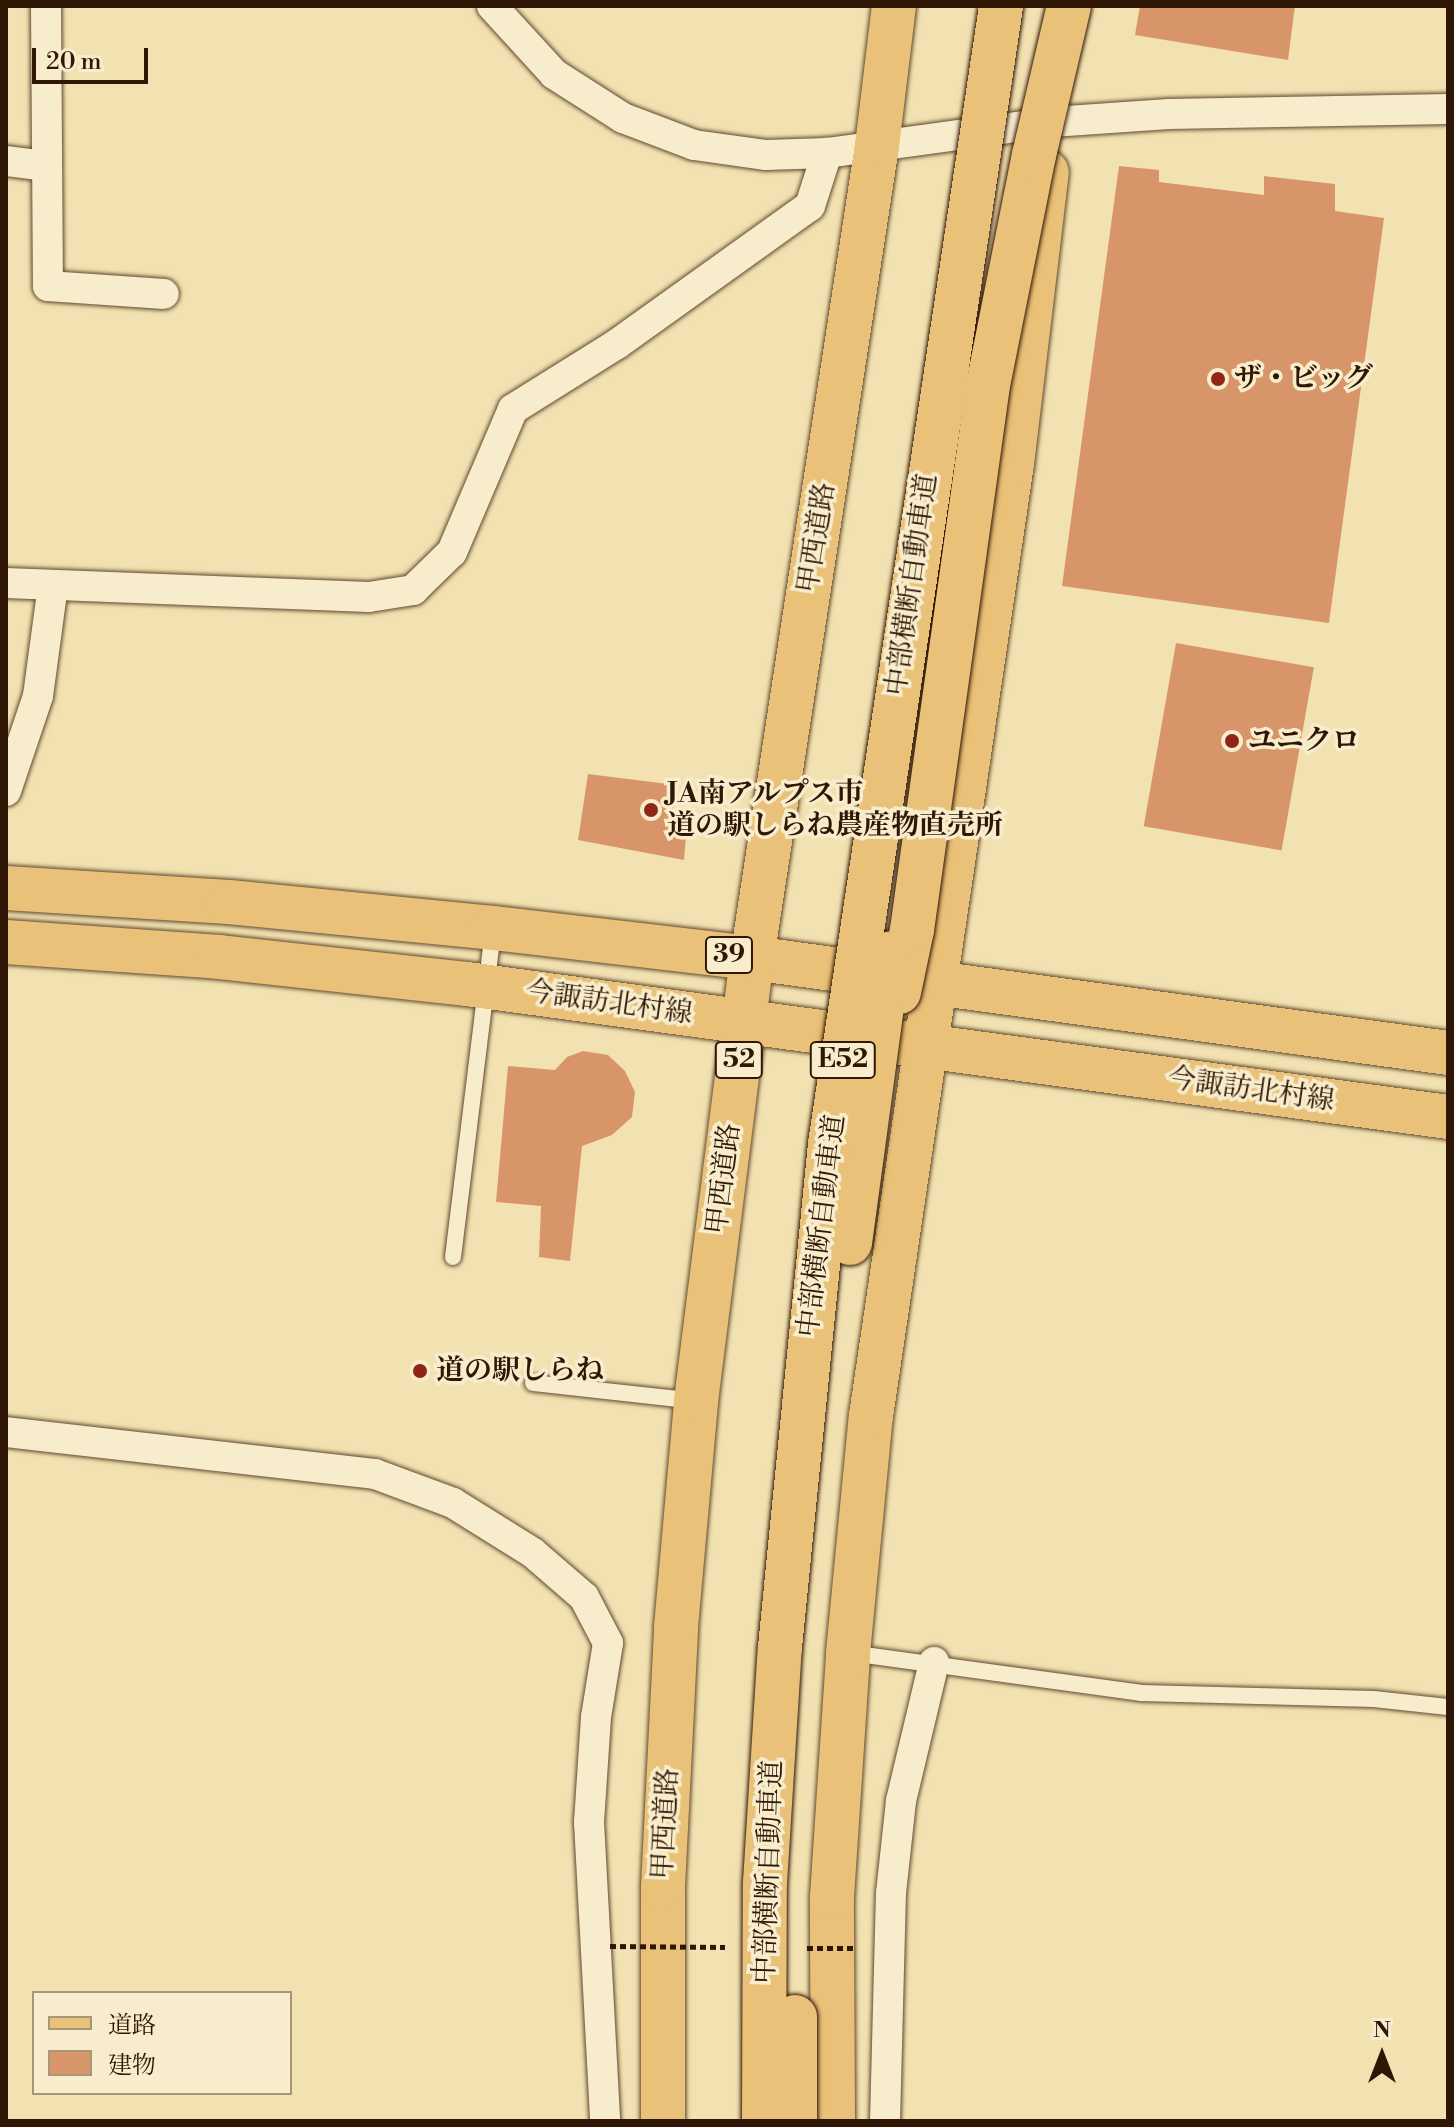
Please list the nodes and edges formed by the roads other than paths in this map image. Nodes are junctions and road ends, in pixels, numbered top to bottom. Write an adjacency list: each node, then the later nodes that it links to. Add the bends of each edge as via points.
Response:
1 (46, 6): 14 (street)
2 (492, 6): 12 (street, via 554,74 623,118 694,145 766,155)
3 (894, 6): 11 (main road, 甲西道路 / 52)
4 (982, 6): 16 (main road, bridge)
5 (1001, 6): 16 (main road, 中部横断自動車道 / E52, bridge)
6 (1027, 6): 30 (main road, 中部横断自動車道 / E52, bridge, via 957,461)
7 (1047, 6): 10 (main road)
8 (1069, 6): 30 (main road, bridge, via 988,385 912,930)
9 (1448, 109): 10 (street, via 1169,114)
10 (1052, 122): 11 (street); 24 (main road, via 1012,464)
11 (877, 146): 12 (street); 23 (main road, 甲西道路 / 52)
12 (827, 153): 18 (street, via 810,206 617,344 513,409 452,552 413,590 369,597)
13 (6, 161): 14 (street)
14 (45, 166): 15 (street, via 48,286)
15 (164, 294)
16 (938, 412): 40 (main road, 中部横断自動車道 / E52, bridge, via 830,1144 801,1418 765,1883)
17 (6, 583): 18 (street)
18 (53, 585): 19 (street, via 38,696)
19 (6, 791)
20 (6, 888): 21 (main road, 39, via 229,902)
21 (493, 928): 23 (main road, 39); 25 (lane)
22 (6, 942): 25 (main road, 今諏訪北村線 / 39, via 219,957)
23 (752, 958): 24 (main road, 39); 26 (main road, 甲西道路 / 52)
24 (934, 984): 27 (main road); 28 (main road, 39)
25 (486, 986): 26 (main road, 今諏訪北村線 / 39); 31 (lane)
26 (744, 1020): 27 (main road, 今諏訪北村線 / 39); 33 (main road, 甲西道路 / 52)
27 (924, 1045): 29 (main road, 今諏訪北村線 / 39); 35 (main road, via 871,1416)
28 (1448, 1053)
29 (1448, 1117)
30 (857, 1182): 41 (main road, 中部横断自動車道 / E52, bridge, via 806,1642 795,1883)
31 (453, 1257)
32 (533, 1383): 33 (lane)
33 (696, 1401): 39 (main road, 甲西道路 / 52, via 676,1627 663,1887)
34 (6, 1432): 38 (street, via 375,1474 453,1503 533,1553 584,1597 608,1643 596,1717 589,1822)
35 (848, 1653): 36 (lane); 42 (main road, via 832,1897)
36 (934, 1662): 37 (lane, via 1141,1693 1374,1699); 43 (street, via 901,1801 891,1893)
37 (1448, 1707)
38 (605, 2121)
39 (663, 2121)
40 (764, 2121)
41 (795, 2121)
42 (833, 2121)
43 (885, 2121)

